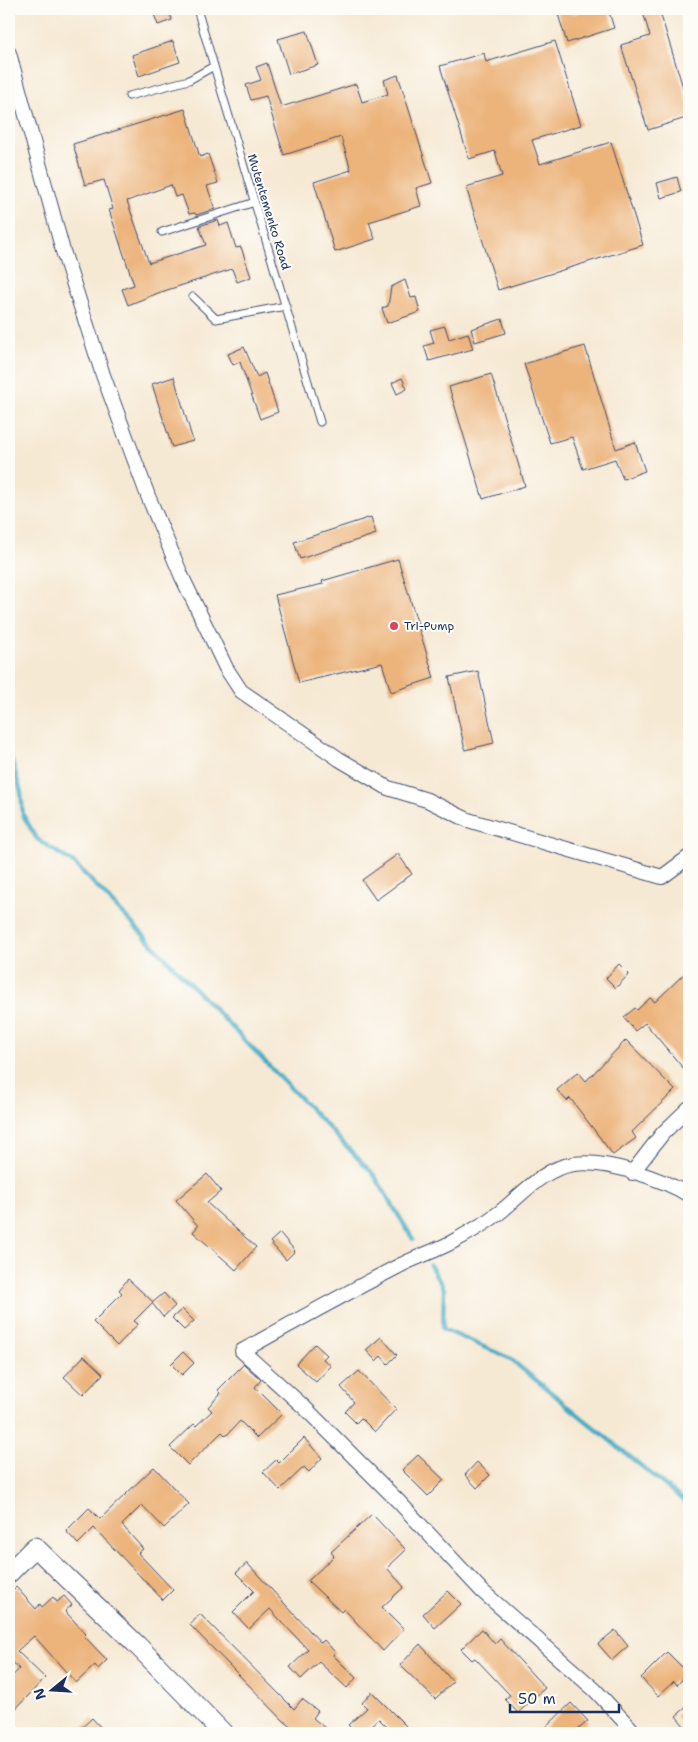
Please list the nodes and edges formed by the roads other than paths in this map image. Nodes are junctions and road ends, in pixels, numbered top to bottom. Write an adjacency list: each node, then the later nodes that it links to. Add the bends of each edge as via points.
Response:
1 (197, 9): 3 (lane, Mutentemenko Road)
2 (9, 53): 10 (street, via 63,251 103,375 182,577 222,661 241,691 339,759 388,788 427,800 468,820 662,877)
3 (214, 66): 4 (lane, via 189,80); 5 (lane, Mutentemenko Road)
4 (129, 96)
5 (255, 202): 6 (lane); 8 (lane, Mutentemenko Road)
6 (162, 232)
7 (193, 297): 8 (lane, via 216,319)
8 (286, 306): 9 (lane, Mutentemenko Road)
9 (320, 422)
10 (689, 857)
11 (689, 1108): 12 (street, via 663,1133)
12 (632, 1173): 13 (street, via 671,1184); 16 (street, via 600,1164 573,1164 547,1174 499,1212 453,1242 406,1262 242,1351 304,1407 482,1591 595,1690)
13 (689, 1195)
14 (9, 1573): 15 (street, via 35,1547)
15 (223, 1733)
16 (635, 1733)

